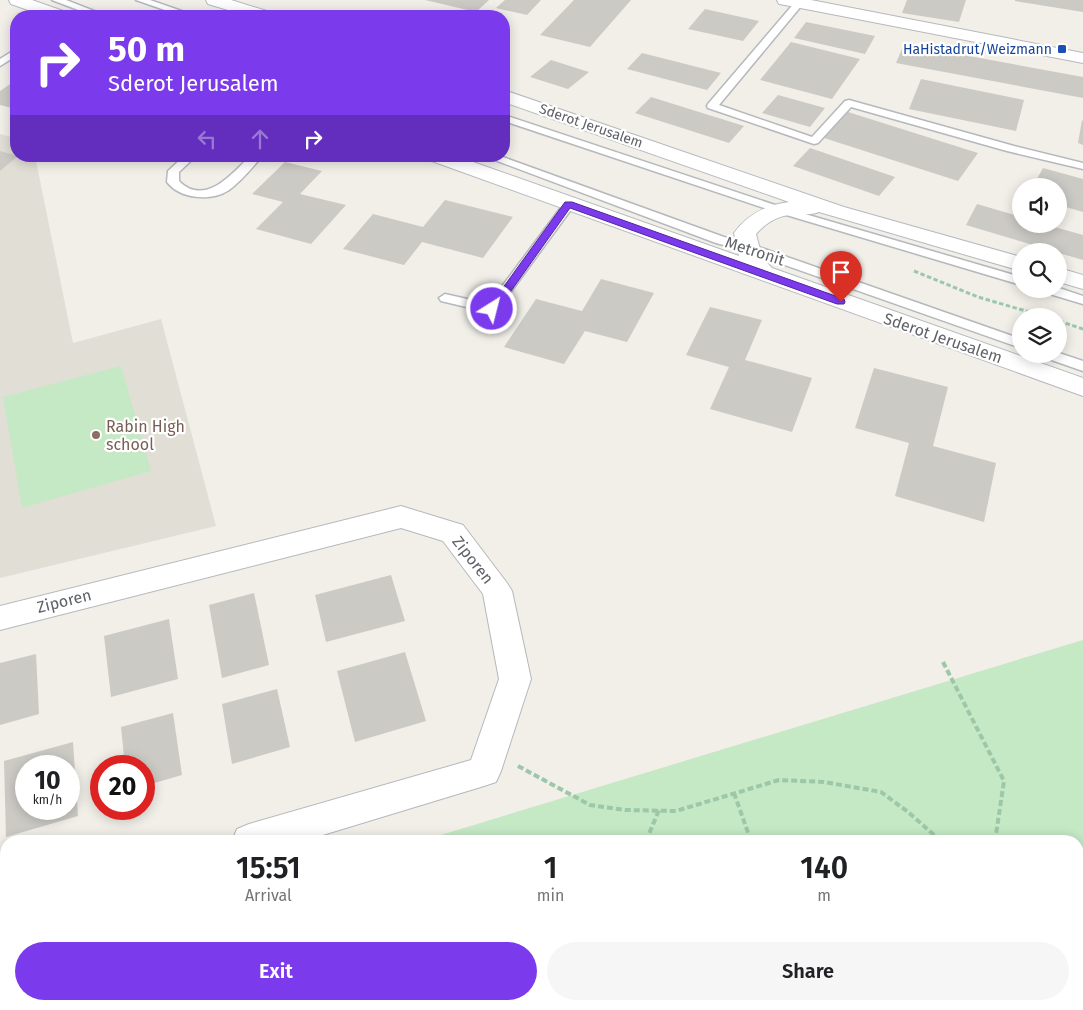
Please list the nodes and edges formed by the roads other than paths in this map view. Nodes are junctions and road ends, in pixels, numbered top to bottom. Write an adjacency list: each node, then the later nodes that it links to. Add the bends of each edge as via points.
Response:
1 (17, 0): 6 (main road)
2 (57, 0): 7 (lane)
3 (142, 0): 8 (lane)
4 (214, 0): 9 (main road)
5 (792, 1): 10 (main road); 17 (lane, via 712,106 814,141 849,103 1011,150)
6 (44, 10)
7 (85, 10)
8 (173, 10)
9 (245, 10)
10 (1083, 58)
11 (510, 98): 20 (main road, Sderot Jerusalem)
12 (510, 120): 19 (lane)
13 (184, 162): 14 (lane, via 174,171 173,182 181,190 195,193 224,188)
14 (251, 162)
15 (452, 162): 18 (main road, Sderot Jerusalem)
16 (506, 162): 21 (lane, Metronit)
17 (1083, 166)
18 (568, 204): 23 (main road, Sderot Jerusalem); 28 (lane, via 492,309)
19 (777, 209): 20 (main road, via 802,207); 21 (main road, via 754,222 745,233); 25 (lane)
20 (837, 211): 22 (main road, Sderot Jerusalem)
21 (746, 247): 23 (main road, via 752,261); 30 (lane, Metronit)
22 (1012, 261)
23 (766, 275): 33 (main road, Sderot Jerusalem)
24 (1067, 277): 26 (main road)
25 (1012, 278)
26 (1083, 282)
27 (1067, 295): 29 (lane)
28 (445, 298)
29 (1083, 300)
30 (1012, 341)
31 (1067, 361): 32 (lane)
32 (1083, 366)
33 (1083, 387)
34 (0, 618): 35 (main road, Ziporen, via 401,517 453,533 497,591 515,679 484,770)
35 (269, 835)

